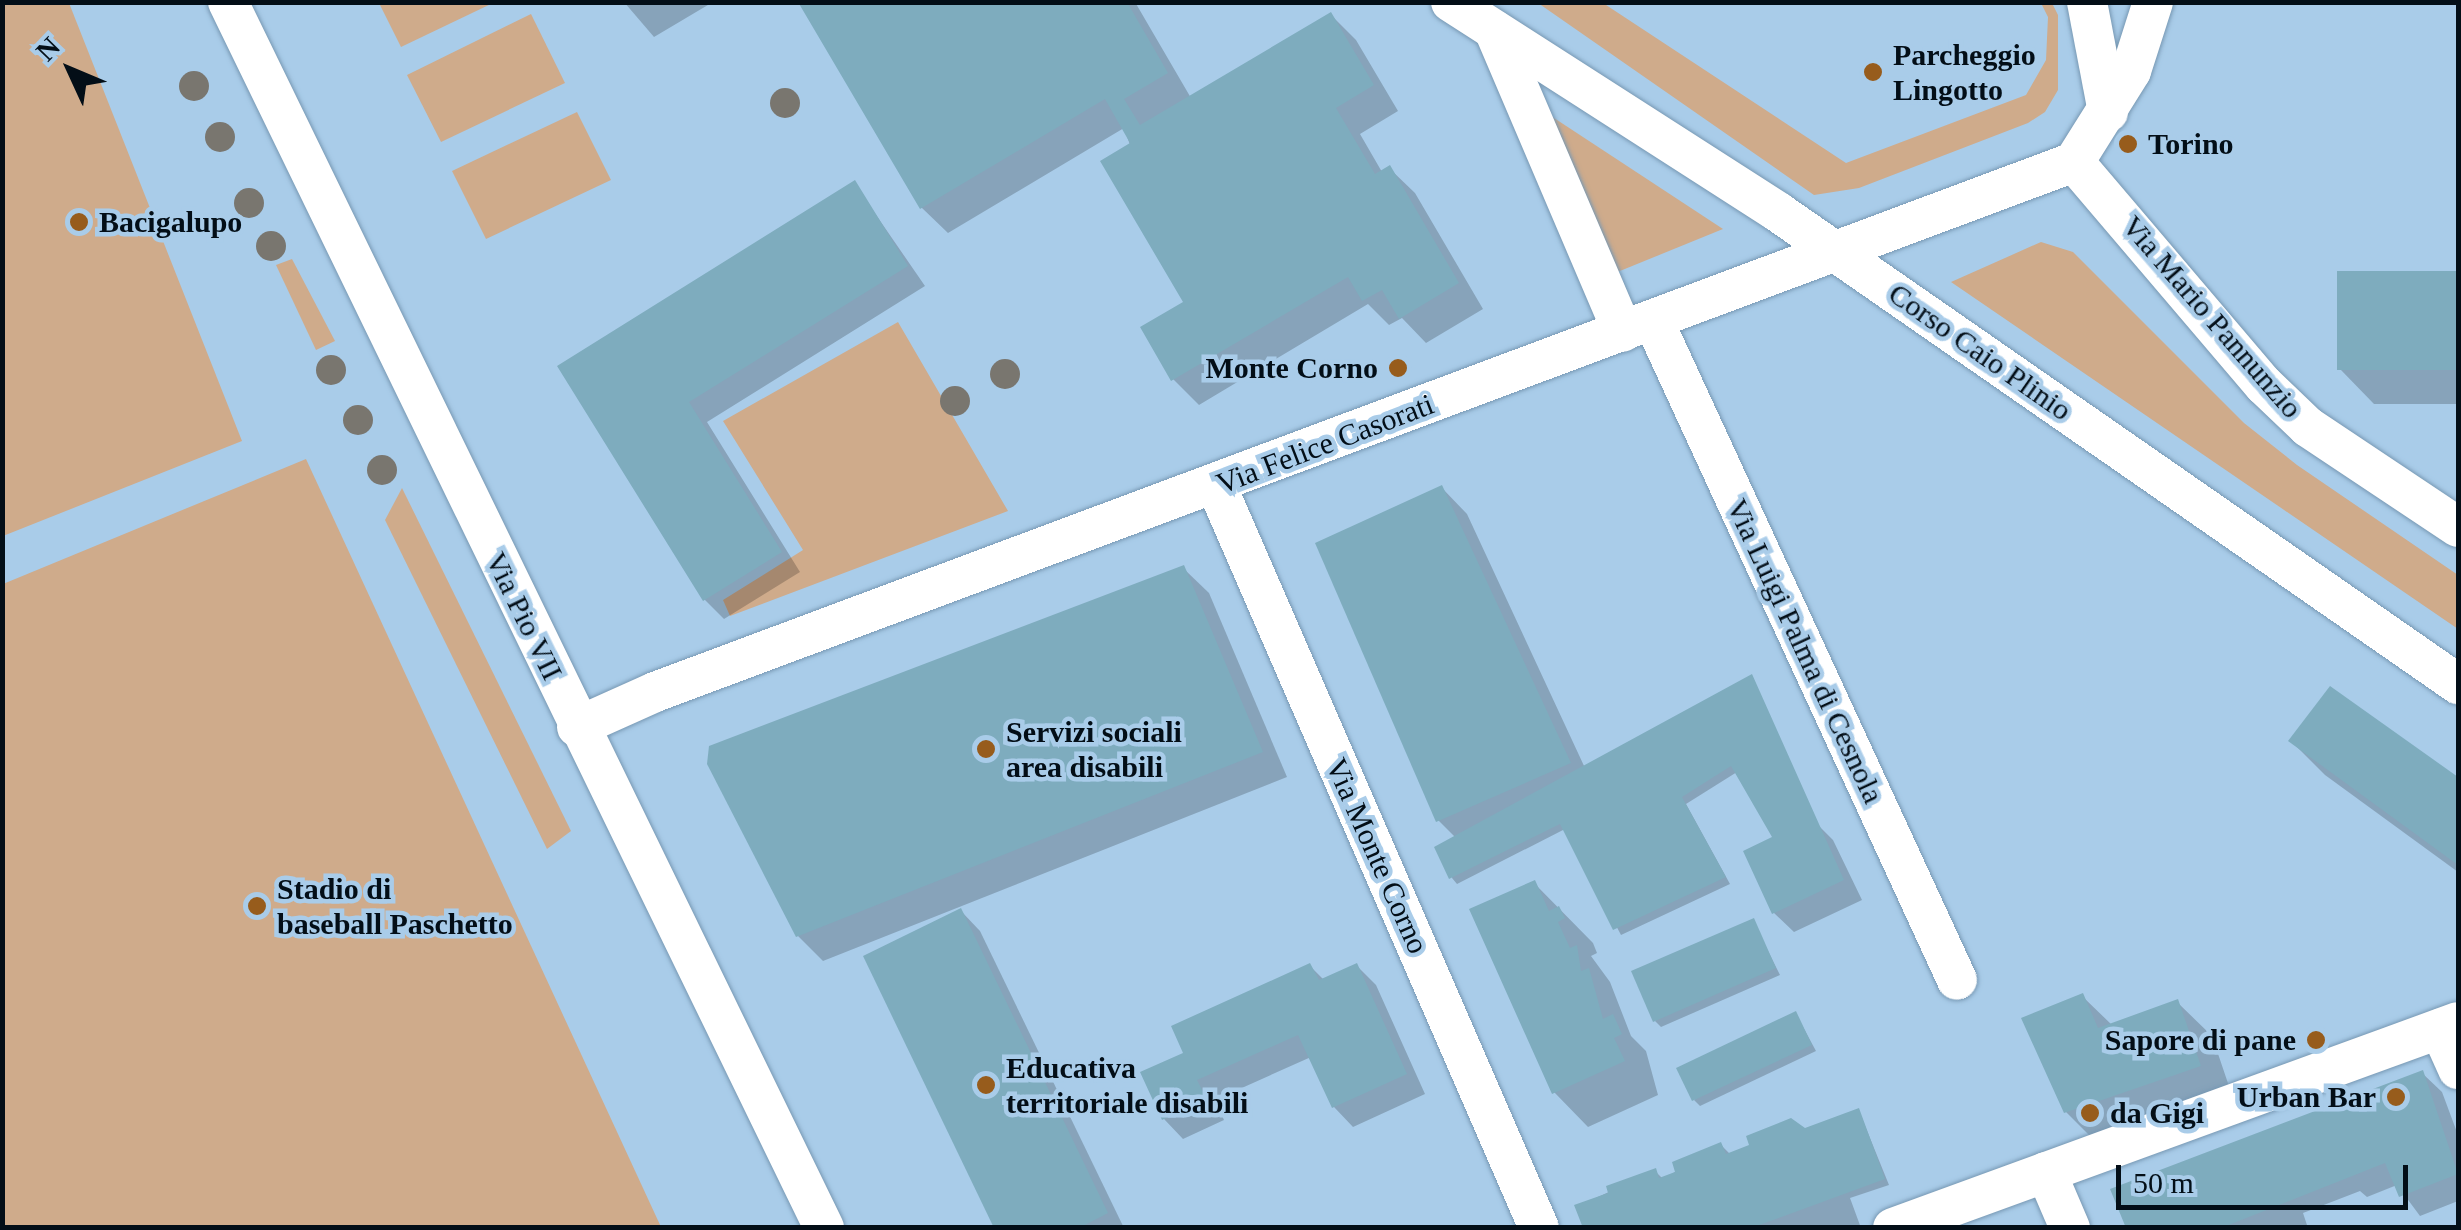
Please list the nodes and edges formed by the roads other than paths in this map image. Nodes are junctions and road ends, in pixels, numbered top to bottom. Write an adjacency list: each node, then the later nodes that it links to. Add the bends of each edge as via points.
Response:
1 (228, 2): 13 (street, Via Pio VII)
2 (1451, 2): 5 (street, Corso Caio Plinio)
3 (2087, 2): 6 (street)
4 (2154, 2): 6 (street, via 2148,32)
5 (1494, 30): 8 (street, Corso Caio Plinio); 9 (street)
6 (2108, 112): 7 (street)
7 (2074, 162): 8 (street, Via Felice Casorati); 11 (street, Via Mario Pannunzio, via 2275,396 2308,427)
8 (1836, 254): 9 (street, Via Felice Casorati); 12 (street, Corso Caio Plinio)
9 (1638, 327): 10 (street, Via Felice Casorati); 14 (street, Via Luigi Palma di Cesnola)
10 (1216, 485): 13 (street, Via Felice Casorati); 19 (street, Via Monte Corno)
11 (2458, 528)
12 (2458, 684)
13 (577, 727): 18 (street, Via Pio VII)
14 (1957, 980)
15 (2449, 1025): 16 (street); 17 (street)
16 (2458, 1069)
17 (2046, 1172): 20 (street); 21 (street)
18 (824, 1228)
19 (1539, 1228)
20 (1893, 1228)
21 (2070, 1228)

